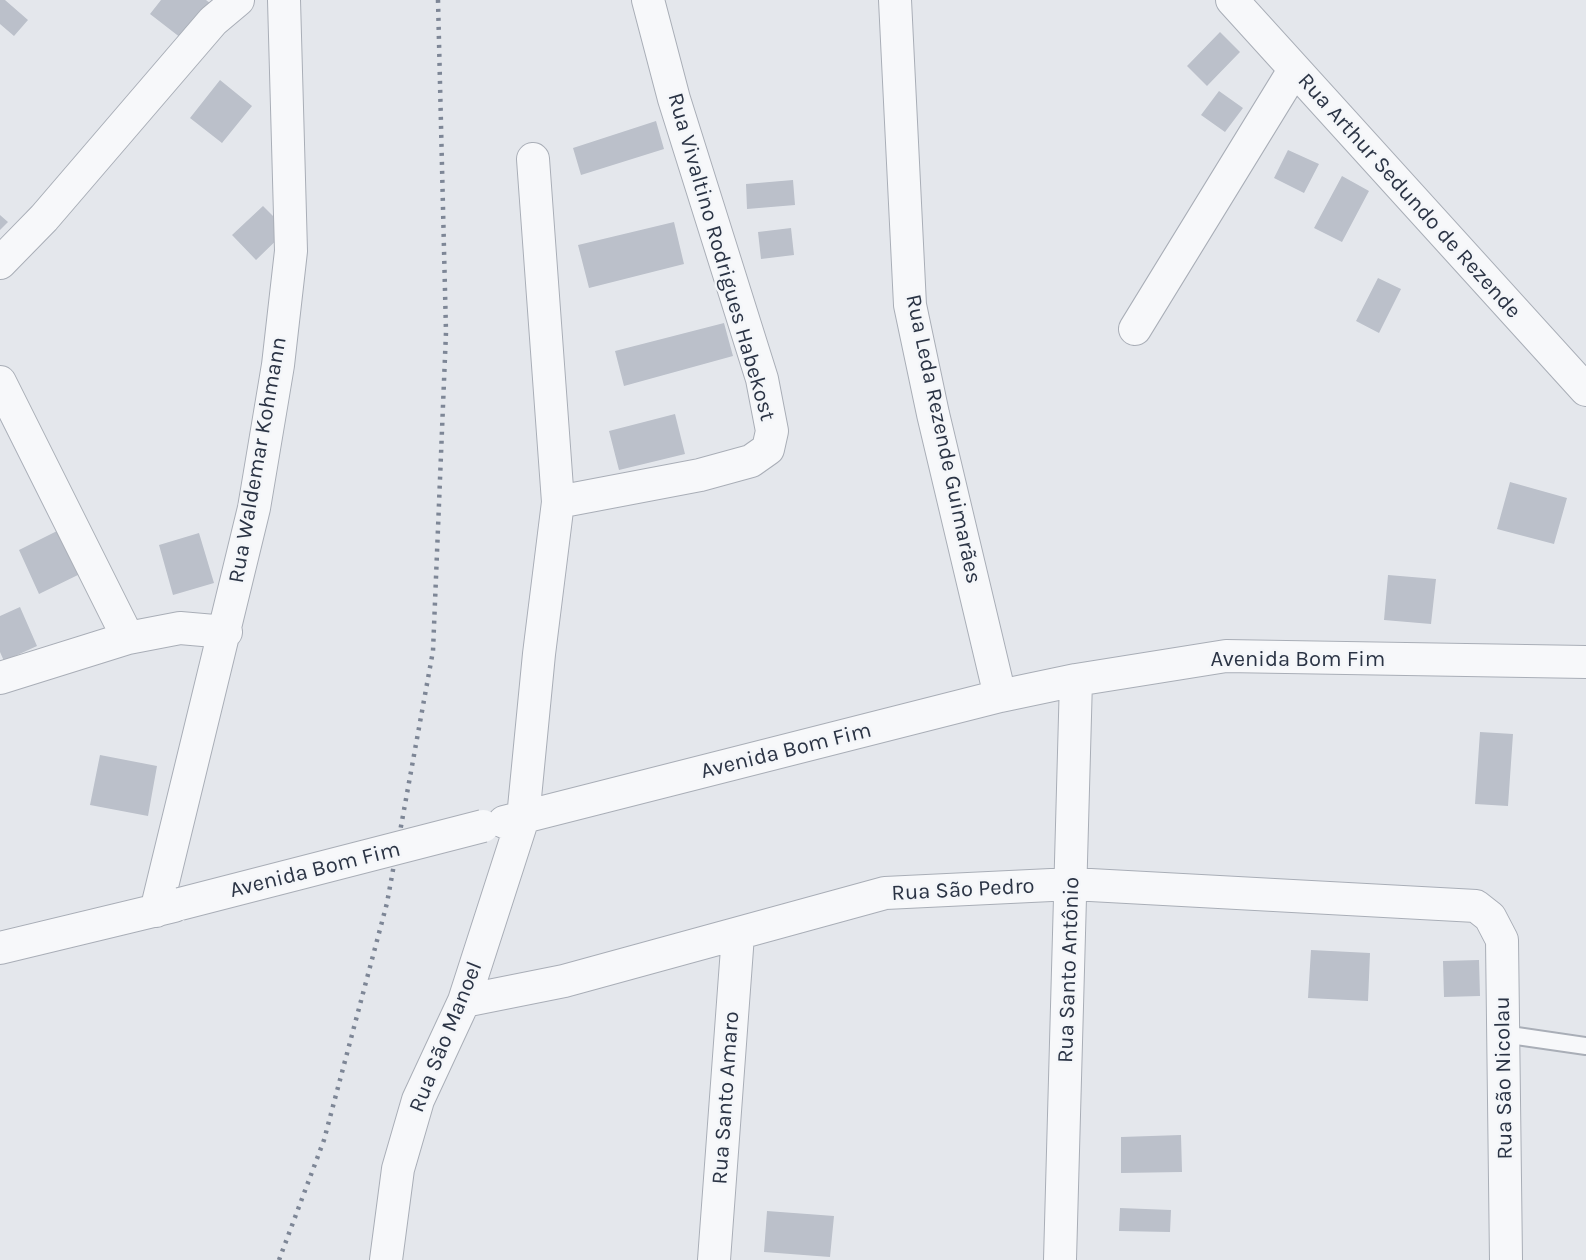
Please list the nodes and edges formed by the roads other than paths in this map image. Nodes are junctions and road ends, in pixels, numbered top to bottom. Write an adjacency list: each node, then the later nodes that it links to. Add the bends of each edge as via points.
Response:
1 (238, 0): 8 (street, via 213,21 44,218)
2 (284, 0): 13 (street, Rua Waldemar Kohmann, via 291,250 278,365 254,508)
3 (648, 0): 12 (street, Rua Vivaltino Rodrigues Habekost, via 674,99 762,379 772,431 768,449 751,461 700,476)
4 (894, 0): 18 (street, Rua Leda Rezende Guimarães, via 910,305)
5 (1232, 0): 6 (street, Rua Arthur Sedundo de Rezende)
6 (1294, 70): 9 (street); 11 (street, Rua Arthur Sedundo de Rezende)
7 (533, 159): 12 (street)
8 (0, 263)
9 (1135, 328)
10 (0, 382): 14 (street)
11 (1586, 390)
12 (558, 502): 19 (street)
13 (226, 632): 14 (street, via 180,628); 22 (street, Rua Waldemar Kohmann)
14 (128, 638): 16 (street)
15 (1586, 662): 17 (street, Avenida Bom Fim, via 1226,656)
16 (0, 678)
17 (1076, 680): 18 (street, Avenida Bom Fim); 20 (street, Rua Santo Antônio)
18 (1000, 696): 19 (street, Avenida Bom Fim)
19 (523, 818): 22 (street, Avenida Bom Fim, bridge); 25 (street, Rua São Manoel)
20 (1072, 884): 21 (street, Rua São Pedro); 23 (street, Rua São Pedro, via 885,893); 30 (street, Rua Santo Antônio)
21 (1476, 906): 26 (street, Rua São Nicolau, via 1490,917 1502,940)
22 (168, 908): 24 (street, Avenida Bom Fim)
23 (738, 935): 25 (street, Rua São Pedro, via 564,981); 29 (street, Rua Santo Amaro)
24 (0, 948)
25 (464, 1001): 28 (street, Rua São Manoel, via 418,1100 398,1169)
26 (1503, 1034): 27 (lane); 31 (street, Rua São Nicolau)
27 (1586, 1046)
28 (386, 1260)
29 (714, 1260)
30 (1060, 1260)
31 (1506, 1260)

